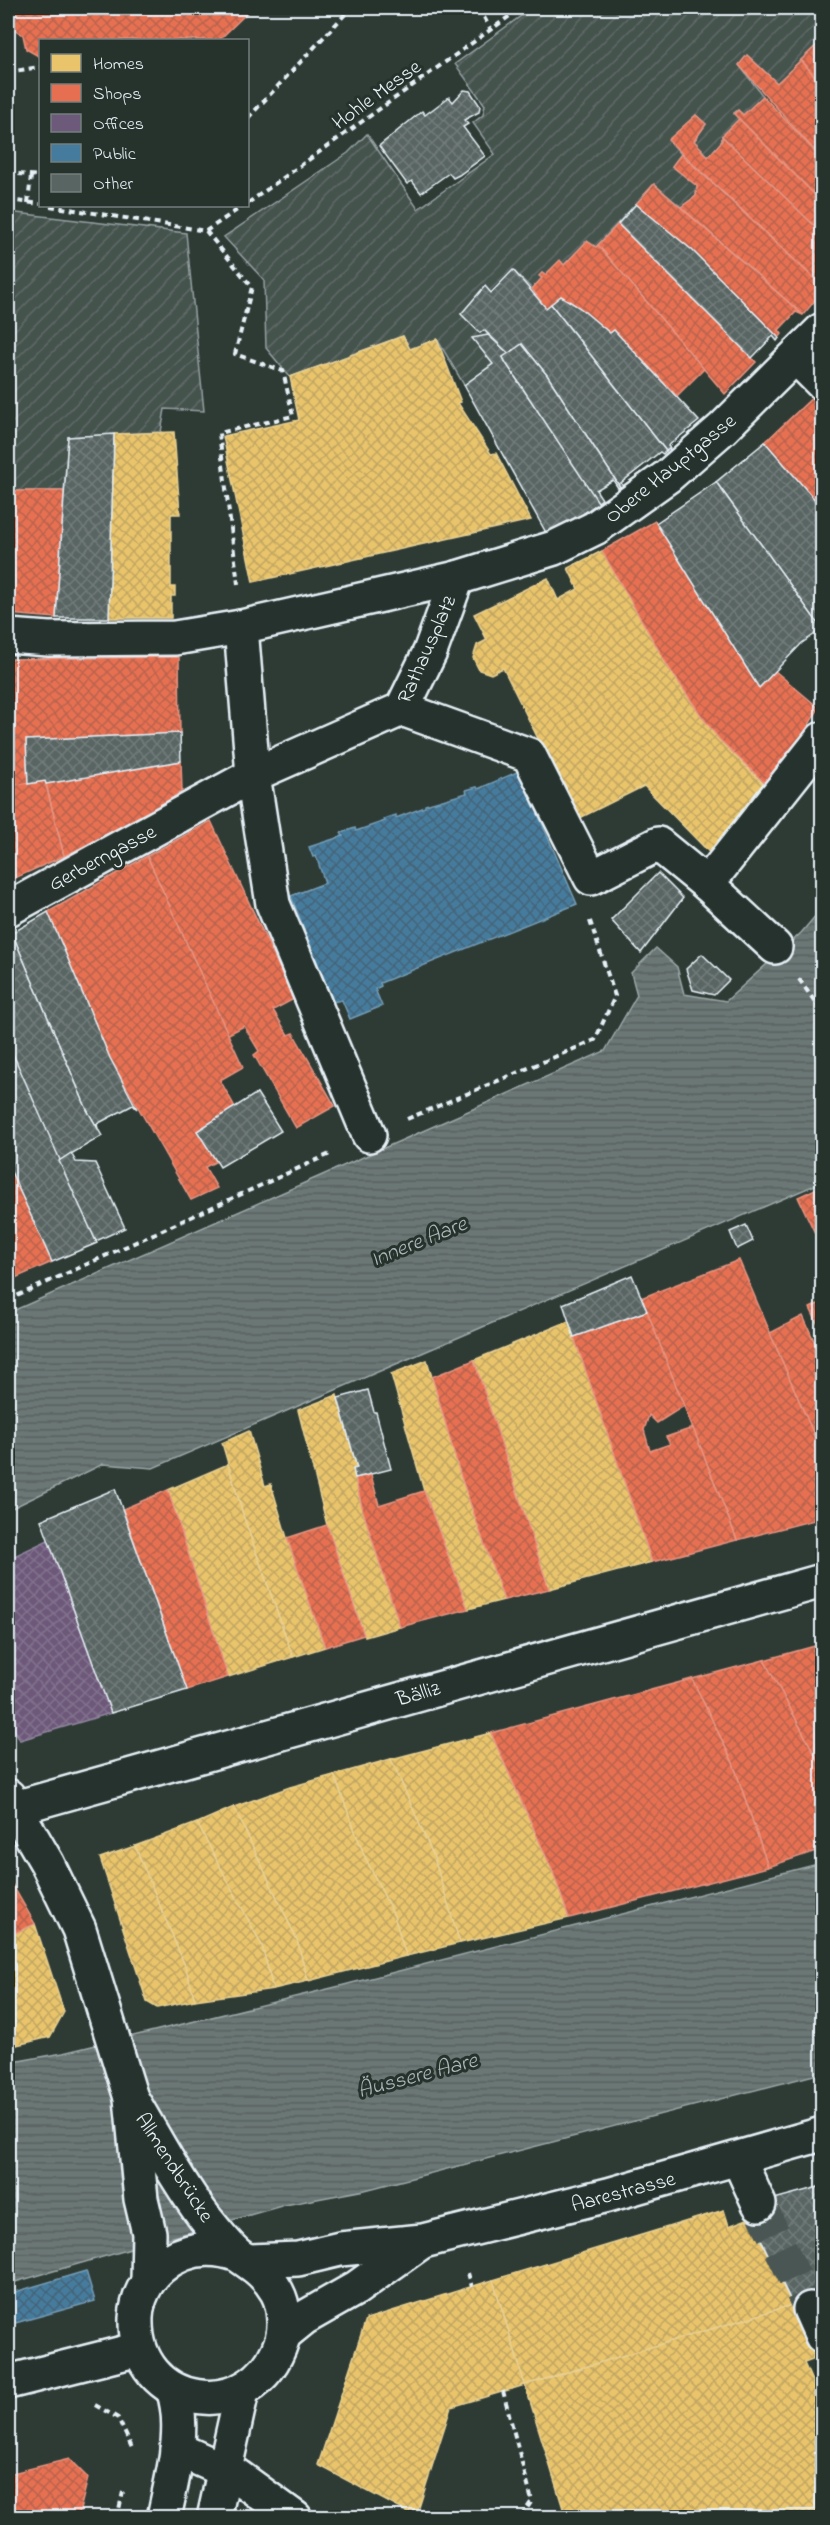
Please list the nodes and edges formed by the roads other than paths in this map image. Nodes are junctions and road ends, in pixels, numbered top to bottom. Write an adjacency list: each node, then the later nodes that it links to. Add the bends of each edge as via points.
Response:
1 (822, 330): 2 (street, Obere Hauptgasse)
2 (797, 358): 3 (street); 4 (street, Obere Hauptgasse, via 668,476 595,528 554,548)
3 (822, 383)
4 (458, 578): 5 (street, Rathausplatz); 7 (street, Rathausplatz, via 430,652)
5 (242, 627): 6 (street, Rathausplatz, via 175,638); 9 (street)
6 (8, 636)
7 (402, 709): 9 (street, Rathausplatz); 11 (street, via 530,754 591,878 658,844)
8 (822, 739): 11 (street)
9 (252, 775): 10 (street, Rathausplatz); 14 (street, via 273,904)
10 (197, 806): 12 (street, Gerberngasse)
11 (707, 884): 13 (street)
12 (8, 909)
13 (775, 947)
14 (369, 1136)
15 (822, 1581): 16 (street, Bälliz)
16 (11, 1802): 17 (street, Bälliz, via 72,1911)
17 (105, 2017): 18 (street, Allmendbrücke)
18 (131, 2098): 23 (street, Allmendbrücke, via 205,2217); 24 (street, Allmendbrücke)
19 (822, 2134): 20 (street, Aarestrasse)
20 (739, 2160): 21 (street); 22 (street, Aarestrasse)
21 (759, 2204)
22 (423, 2241): 23 (street, Aarestrasse, via 340,2249 298,2259); 25 (street, Aarestrasse)
23 (236, 2250): 24 (street, via 183,2254 164,2265); 25 (street, via 266,2276 278,2294 284,2314)
24 (149, 2267): 26 (street, via 136,2314)
25 (283, 2335): 29 (street, via 269,2368)
26 (139, 2349): 27 (street); 28 (street, via 158,2378)
27 (8, 2382)
28 (173, 2389): 29 (street, via 207,2398); 30 (street, via 179,2419)
29 (242, 2391): 31 (street)
30 (177, 2449): 31 (street); 32 (street)
31 (224, 2471): 33 (street); 34 (street)
32 (164, 2517)
33 (214, 2517)
34 (295, 2517)

